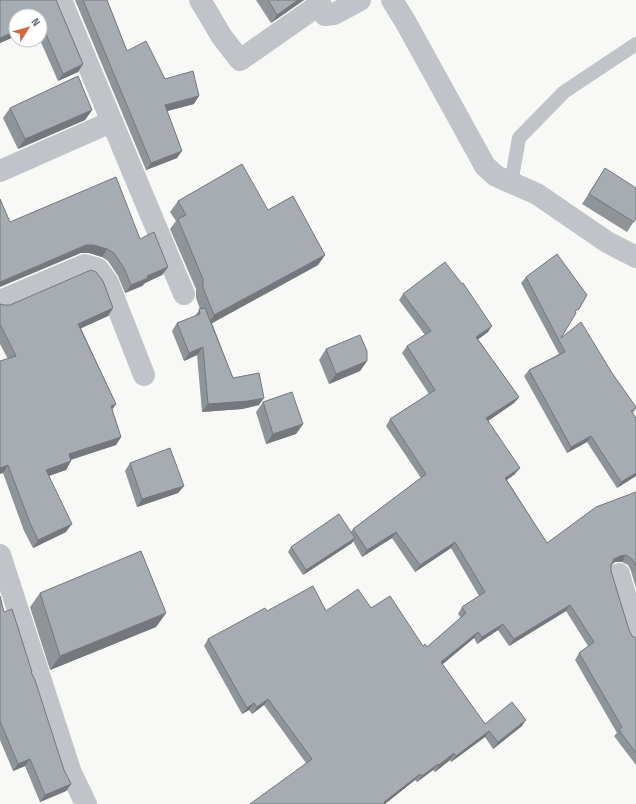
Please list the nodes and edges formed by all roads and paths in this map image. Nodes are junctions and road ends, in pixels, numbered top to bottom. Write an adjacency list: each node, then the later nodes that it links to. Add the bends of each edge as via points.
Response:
1 (61, 0): 7 (street)
2 (200, 0): 5 (street, via 222,37 240,60)
3 (360, 0): 5 (street, via 334,14 325,15)
4 (392, 0): 9 (street, via 485,166 496,176)
5 (319, 2)
6 (636, 44): 9 (lane, via 564,92 519,138)
7 (111, 122): 8 (street); 11 (street)
8 (0, 171)
9 (511, 183): 10 (street, via 537,194 607,242)
10 (636, 257)
11 (184, 294)
12 (0, 301): 13 (street, via 85,265 98,269 108,283)
13 (144, 375)
14 (0, 555): 17 (street, via 71,773)
15 (619, 574): 16 (street)
16 (636, 633)
17 (86, 804)

